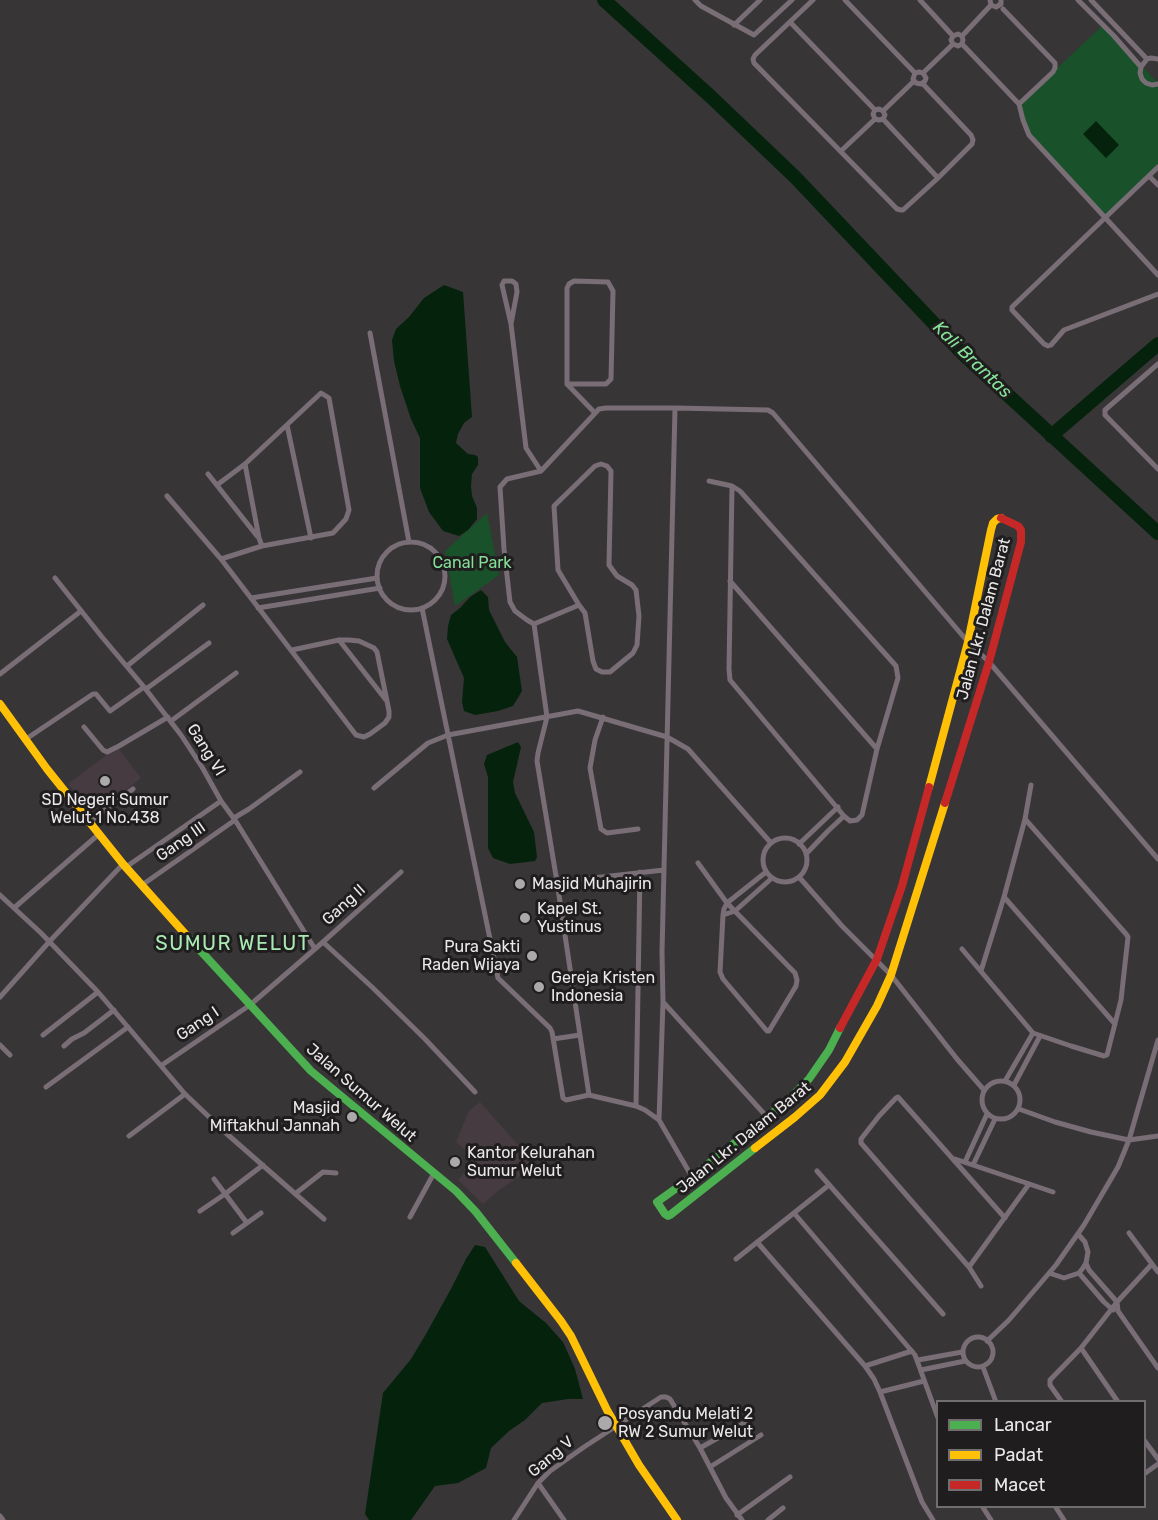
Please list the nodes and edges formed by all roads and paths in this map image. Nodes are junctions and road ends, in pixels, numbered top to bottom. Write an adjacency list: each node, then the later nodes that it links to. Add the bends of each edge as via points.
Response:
1 (695, 0): 13 (street)
2 (760, 0): 13 (street)
3 (792, 0): 13 (street, via 755,35)
4 (813, 0): 12 (street)
5 (845, 0): 23 (street)
6 (920, 0): 15 (street)
7 (1001, 0): 10 (street, via 999,6 993,7)
8 (1091, 0): 14 (street)
9 (1081, 1): 17 (street)
10 (990, 2): 16 (street)
11 (1003, 9): 28 (street, via 1055,63 1053,72)
12 (790, 22): 29 (street); 33 (street, via 755,55 754,63)
13 (734, 25)
14 (1120, 30): 17 (street); 21 (street)
15 (953, 36): 16 (street); 18 (street)
16 (962, 36): 19 (street)
17 (1114, 36): 22 (street)
18 (953, 44): 19 (street); 24 (street)
19 (962, 44): 28 (street)
20 (1158, 58): 21 (street)
21 (1147, 59): 22 (street)
22 (1140, 67): 27 (street, via 1146,83)
23 (915, 73): 24 (street); 25 (street)
24 (923, 73): 26 (street)
25 (914, 81): 26 (street); 30 (street)
26 (923, 84): 36 (street, via 973,140)
27 (1158, 84)
28 (1019, 104): 38 (street, via 1029,135)
29 (875, 110): 30 (street); 31 (street)
30 (883, 111): 32 (street)
31 (874, 119): 32 (street); 33 (street)
32 (883, 119): 36 (street)
33 (841, 151): 36 (street, via 897,209 903,210)
34 (1158, 167): 35 (street)
35 (1149, 176): 37 (street); 38 (street)
36 (938, 178)
37 (1158, 185)
38 (1105, 218): 39 (street); 40 (street, via 1012,307 1013,312 1048,346 1064,330)
39 (1158, 275)
40 (1158, 294)
41 (511, 324): 41 (street, via 502,285 513,281 517,292); 50 (street, via 526,447)
42 (370, 333): 58 (street)
43 (1158, 364): 49 (street, via 1105,410 1105,415)
44 (567, 384): 44 (street, via 606,384 611,379 613,291 608,282 574,281 567,288); 46 (street)
45 (675, 408): 46 (street, via 606,408); 73 (street, via 771,411); 88 (street)
46 (595, 413): 50 (street)
47 (287, 425): 48 (street); 57 (street); 57 (street, via 321,393 329,398 349,510 333,533)
48 (245, 464): 53 (street); 56 (street)
49 (1158, 469)
50 (541, 471): 71 (street, via 507,479 500,487 510,602 515,611)
51 (208, 474): 53 (street)
52 (709, 482): 54 (street)
53 (217, 485): 56 (street)
54 (732, 486): 63 (street); 90 (street, via 896,666 898,678)
55 (167, 496): 60 (street)
56 (259, 538): 59 (street)
57 (311, 538): 59 (street)
58 (409, 542): 62 (street, via 390,549 378,567); 69 (street, via 432,549 445,570 440,593)
59 (262, 546): 60 (street)
60 (222, 559): 65 (street)
61 (55, 578): 70 (street, Gang VI)
62 (377, 578): 64 (street); 65 (street)
63 (730, 580): 90 (street); 96 (street, via 730,680)
64 (380, 588): 68 (street); 69 (street, via 397,606)
65 (251, 598): 68 (street)
66 (203, 605): 77 (street)
67 (579, 605): 67 (street, via 585,613 593,661 597,669 610,672 633,653 639,616 636,590 609,565 611,471 601,464 554,506 558,570); 71 (street)
68 (258, 608): 75 (street)
69 (422, 608): 87 (street)
70 (81, 611): 77 (street, Gang VI); 79 (street)
71 (534, 624): 83 (street)
72 (339, 640): 75 (street); 81 (street); 81 (street, via 359,640 374,648)
73 (968, 642): 76 (street); 76 (street, Jalan Lkr. Dalam Barat, via 991,530 1000,518 1018,526 1022,537); 127 (street, Jalan Lkr. Dalam Barat, via 902,886)
74 (209, 643): 80 (street)
75 (292, 650): 81 (street, via 356,735 370,735 385,723 389,717)
76 (989, 662): 106 (street); 129 (street, Jalan Lkr. Dalam Barat)
77 (127, 666): 80 (street, Gang VI)
78 (236, 673): 85 (street)
79 (0, 674)
80 (145, 688): 85 (street, Gang VI); 89 (street, via 110,711 93,694)
81 (387, 701)
82 (0, 704): 89 (street, Jalan Sumur Welut)
83 (547, 717): 84 (street, via 578,711); 87 (street); 115 (street, via 537,761)
84 (603, 717): 88 (street); 101 (street, via 590,768 601,829 608,833)
85 (170, 719): 86 (street, via 107,752); 95 (street, Gang VI)
86 (84, 727)
87 (448, 735): 93 (street, via 428,744); 141 (street, via 498,978 548,1026)
88 (667, 736): 103 (street, via 688,750); 109 (street)
89 (26, 740): 100 (street, Jalan Sumur Welut)
90 (877, 749): 97 (street, via 862,815 850,821)
91 (300, 772): 98 (street, Gang III)
92 (1031, 785): 99 (street)
93 (374, 788)
94 (133, 789): 100 (street)
95 (221, 801): 98 (street, Gang VI); 108 (street)
96 (838, 807): 97 (street); 104 (street)
97 (844, 816): 105 (street)
98 (234, 819): 116 (street, Gang III); 125 (street, Gang VI)
99 (1024, 819): 118 (street); 135 (street, via 1126,934 1121,1000)
100 (89, 822): 102 (street, Jalan Sumur Welut)
101 (638, 829)
102 (99, 834): 108 (street, Jalan Sumur Welut); 120 (street)
103 (771, 843): 104 (street, via 786,838); 112 (street, via 763,856)
104 (799, 844): 105 (street)
105 (806, 854): 113 (street, via 807,862)
106 (1158, 859)
107 (698, 863): 119 (street)
108 (124, 866): 116 (street, Jalan Sumur Welut); 123 (street)
109 (664, 870): 111 (street); 132 (street)
110 (401, 872): 124 (street, Gang II)
111 (640, 872): 115 (street); 154 (street)
112 (766, 872): 114 (street); 119 (street)
113 (799, 877): 114 (street, via 781,882); 127 (street)
114 (772, 878): 121 (street)
115 (557, 882): 139 (street)
116 (142, 885): 133 (street, Jalan Sumur Welut)
117 (0, 896): 120 (street)
118 (1004, 897): 128 (street); 135 (street)
119 (727, 903): 121 (street); 122 (street)
120 (14, 909): 123 (street)
121 (735, 911): 122 (street); 122 (street, via 797,980 769,1031 721,976)
122 (723, 915)
123 (50, 942): 130 (street); 131 (street)
124 (323, 942): 125 (street, Gang II); 151 (street)
125 (315, 949): 133 (street, Gang II)
126 (962, 949): 128 (street)
127 (877, 959): 129 (street); 157 (street, Jalan Lkr. Dalam Barat, via 829,1050 785,1104)
128 (981, 971): 137 (street)
129 (891, 975): 150 (street); 170 (street, Jalan Lkr. Dalam Barat, via 845,1062 820,1095 670,1215 665,1214 657,1203)
130 (98, 992): 134 (street); 138 (street)
131 (0, 997)
132 (663, 1002): 157 (street); 159 (street)
133 (250, 1005): 146 (street, Gang I); 169 (street, Jalan Sumur Welut, via 311,1071)
134 (114, 1010): 136 (street); 144 (street)
135 (1115, 1024): 140 (street, via 1109,1052 1104,1056)
136 (128, 1027): 146 (street); 149 (street)
137 (1033, 1033): 140 (street); 147 (street)
138 (43, 1035)
139 (580, 1035): 141 (street); 153 (street)
140 (1040, 1036): 148 (street)
141 (553, 1039): 153 (street, via 563,1098)
142 (1158, 1040): 162 (street)
143 (0, 1045): 145 (street)
144 (64, 1046)
145 (10, 1055)
146 (162, 1065): 152 (street)
147 (1005, 1081): 148 (street); 150 (street, via 990,1084)
148 (1014, 1085): 155 (street, via 1020,1096)
149 (46, 1087)
150 (984, 1090): 156 (street, via 983,1106)
151 (475, 1092)
152 (185, 1094): 160 (street); 165 (street)
153 (589, 1095): 154 (street)
154 (636, 1106): 159 (street)
155 (1019, 1109): 158 (street, via 1009,1118); 162 (street)
156 (987, 1113): 158 (street); 164 (street)
157 (767, 1117): 170 (street, Jalan Lkr. Dalam Barat)
158 (995, 1119): 166 (street)
159 (659, 1120): 170 (street)
160 (129, 1136)
161 (1158, 1136): 162 (street)
162 (1129, 1140): 186 (street, via 1118,1167)
163 (953, 1159): 164 (street); 181 (street); 191 (street, via 898,1097 860,1141)
164 (965, 1162): 166 (street)
165 (263, 1165): 175 (street); 176 (street)
166 (973, 1165): 172 (street)
167 (817, 1171): 173 (street)
168 (336, 1173): 176 (street, via 323,1172)
169 (434, 1173): 180 (street); 216 (street, Jalan Sumur Welut, via 476,1212 561,1321)
170 (692, 1177)
171 (214, 1179): 175 (street)
172 (1029, 1184): 174 (street); 181 (street)
173 (830, 1185): 179 (street); 198 (street)
174 (1053, 1192)
175 (225, 1194): 177 (street); 183 (street)
176 (295, 1194): 182 (street)
177 (200, 1210)
178 (261, 1213): 183 (street)
179 (794, 1213): 187 (street); 201 (street)
180 (411, 1217)
181 (1005, 1218): 191 (street)
182 (324, 1219)
183 (246, 1223): 184 (street)
184 (233, 1233)
185 (1129, 1233): 190 (street)
186 (1078, 1234): 189 (street, via 1088,1252); 193 (street)
187 (757, 1242): 188 (street); 205 (street)
188 (736, 1258)
189 (1086, 1263): 194 (street); 196 (street)
190 (1152, 1264): 192 (street); 196 (street)
191 (969, 1267): 195 (street)
192 (1158, 1272)
193 (1049, 1273): 194 (street, via 1064,1278); 199 (street)
194 (1079, 1273): 197 (street)
195 (981, 1286)
196 (1117, 1302): 197 (street)
197 (1115, 1310): 200 (street); 207 (street)
198 (943, 1314)
199 (987, 1341): 202 (street, via 971,1338); 206 (street, via 993,1352)
200 (1081, 1348): 212 (street, via 1049,1382); 213 (street)
201 (912, 1351): 203 (street); 205 (street)
202 (962, 1352): 203 (street); 204 (street)
203 (918, 1360): 208 (street)
204 (964, 1361): 206 (street, via 973,1367); 208 (street)
205 (865, 1366): 210 (street)
206 (983, 1367): 211 (street)
207 (1158, 1368)
208 (921, 1370): 209 (street)
209 (924, 1381): 210 (street); 214 (street)
210 (880, 1392): 232 (street, via 922,1502)
211 (996, 1400)
212 (1061, 1400)
213 (1117, 1400)
214 (936, 1413)
215 (748, 1421): 219 (street)
216 (617, 1427): 219 (street, Gang V, via 666,1397); 223 (street, Gang V); 230 (street, Jalan Sumur Welut)
217 (761, 1435): 221 (street)
218 (1146, 1443): 220 (street)
219 (700, 1448): 221 (street)
220 (1158, 1459)
221 (710, 1467): 226 (street)
222 (790, 1477): 226 (street)
223 (538, 1483): 228 (street, Gang V); 229 (street)
224 (783, 1508): 231 (street)
225 (0, 1516): 227 (street)
226 (740, 1518)
227 (3, 1520)
228 (514, 1520)
229 (564, 1520)
230 (677, 1520)
231 (768, 1520)
232 (933, 1520)

